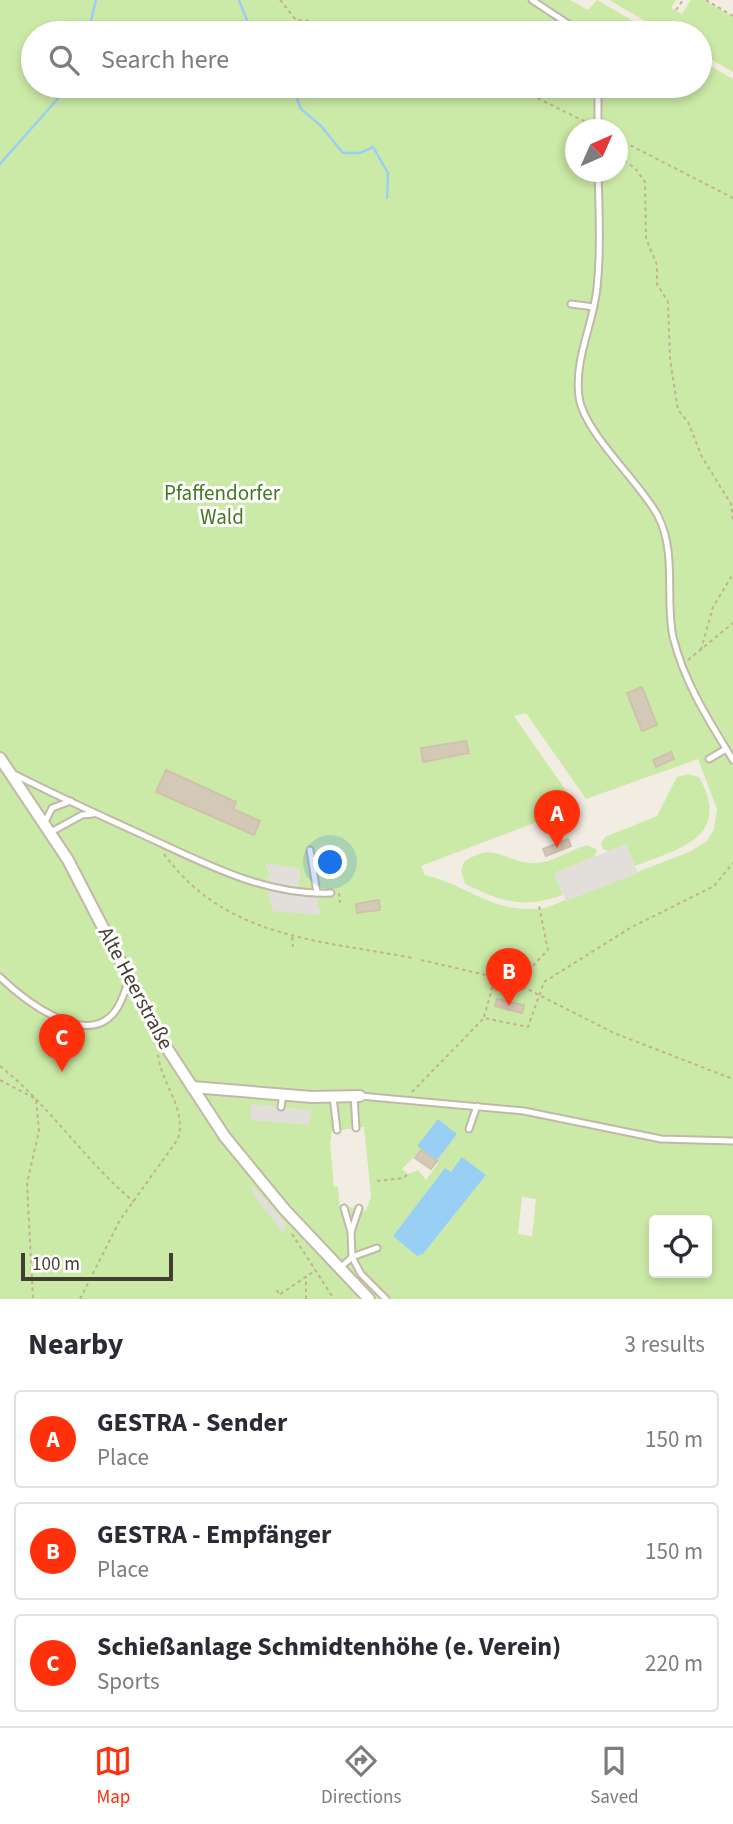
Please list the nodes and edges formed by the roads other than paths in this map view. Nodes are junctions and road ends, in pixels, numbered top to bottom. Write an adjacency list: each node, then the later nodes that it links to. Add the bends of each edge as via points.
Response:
1 (532, 0): 2 (lane)
2 (564, 21)
3 (598, 98): 4 (lane)
4 (598, 119)
5 (598, 182): 7 (lane)
6 (571, 304): 7 (lane)
7 (594, 306): 8 (lane, via 582,351 580,403 662,526 673,634 682,666)
8 (726, 749): 10 (lane); 11 (lane)
9 (0, 758): 12 (street, Alte Heerstraße)
10 (709, 759)
11 (733, 760)
12 (10, 772): 13 (lane); 15 (street, Alte Heerstraße)
13 (71, 801): 14 (lane); 15 (lane, via 52,808)
14 (96, 814): 15 (lane); 17 (lane, via 267,887)
15 (48, 827): 20 (street, Alte Heerstraße)
16 (310, 850): 17 (lane)
17 (317, 893): 18 (lane)
18 (331, 893)
19 (0, 977): 20 (lane, via 55,1017 85,1026 103,1021 116,1010)
20 (129, 980): 21 (street, Alte Heerstraße)
21 (192, 1087): 22 (street); 36 (street, Alte Heerstraße, via 243,1161)
22 (283, 1094): 24 (street); 26 (lane)
23 (357, 1096): 24 (street); 25 (lane); 27 (lane)
24 (333, 1097): 29 (lane)
25 (477, 1106): 28 (lane); 30 (lane, via 545,1114 662,1139)
26 (281, 1107)
27 (356, 1128)
28 (469, 1129)
29 (337, 1130)
30 (733, 1141)
31 (344, 1208): 33 (lane)
32 (359, 1208): 33 (lane)
33 (351, 1232): 35 (lane)
34 (377, 1248): 35 (lane)
35 (352, 1257): 36 (lane); 38 (lane, via 361,1274)
36 (340, 1268): 37 (street, Alte Heerstraße)
37 (369, 1299)
38 (386, 1299)

